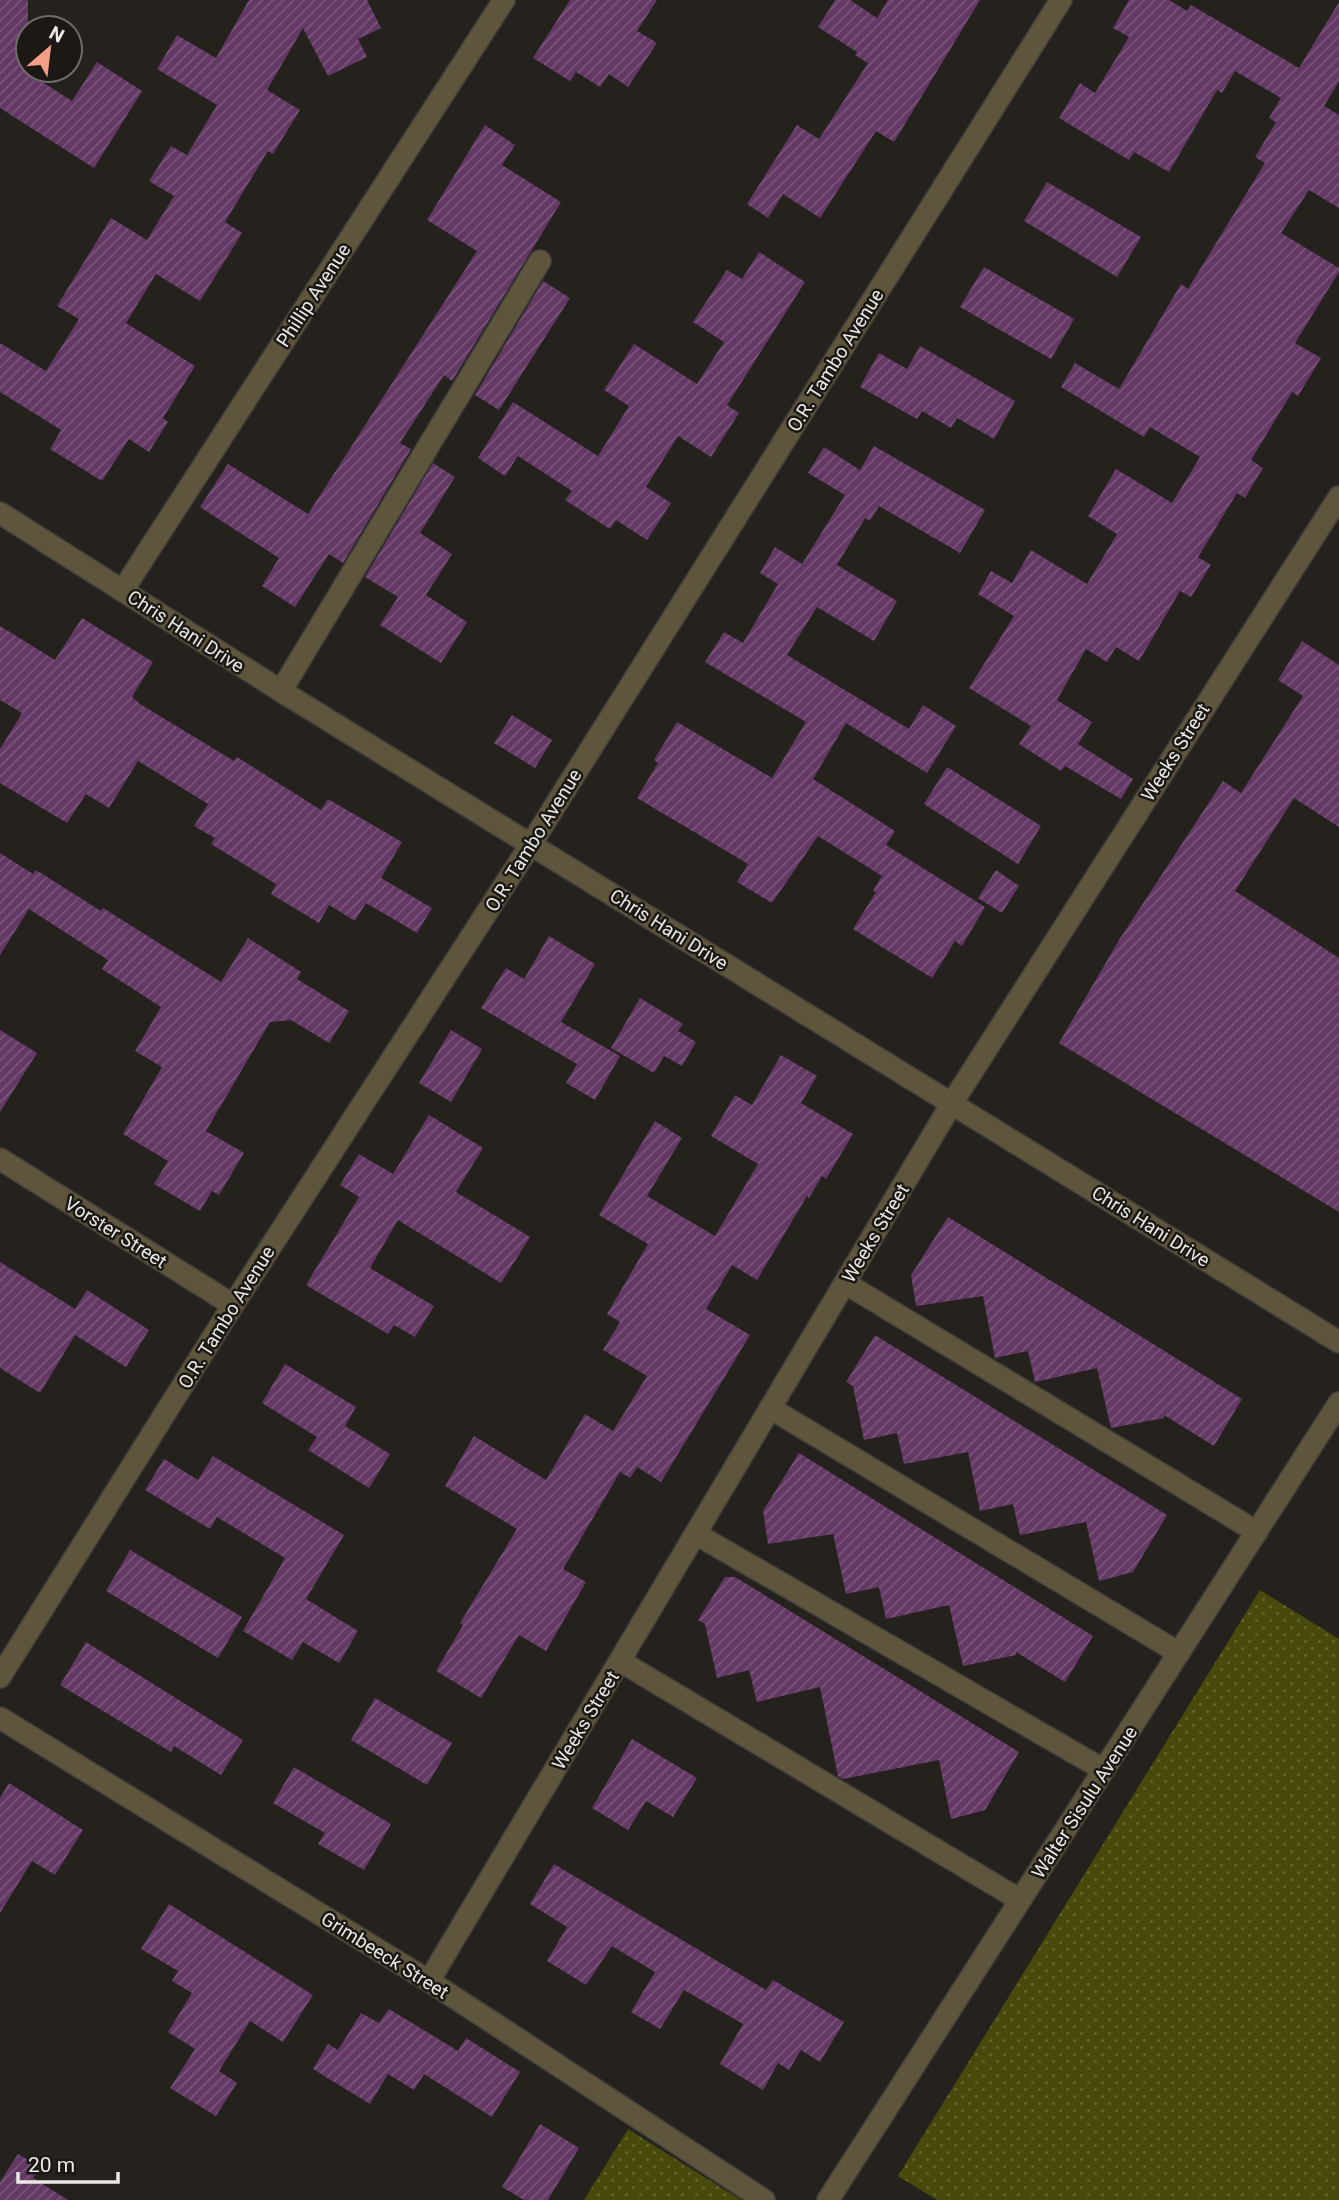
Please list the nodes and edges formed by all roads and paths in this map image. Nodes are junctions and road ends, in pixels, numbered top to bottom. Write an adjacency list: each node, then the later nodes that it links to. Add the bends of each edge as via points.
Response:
1 (504, 0): 6 (street, Phillip Avenue)
2 (1061, 0): 8 (street, O.R. Tambo Avenue)
3 (540, 261): 7 (street)
4 (1339, 497): 9 (street, Weeks Street)
5 (0, 513): 6 (street, Chris Hani Drive)
6 (123, 590): 7 (street, Chris Hani Drive)
7 (281, 691): 8 (street, Chris Hani Drive)
8 (531, 844): 9 (street, Chris Hani Drive); 12 (street, O.R. Tambo Avenue)
9 (952, 1103): 11 (street, Weeks Street); 13 (street, Chris Hani Drive)
10 (0, 1159): 12 (street, Vorster Street)
11 (845, 1283): 15 (street, Weeks Street); 16 (street)
12 (233, 1306): 20 (street, O.R. Tambo Avenue)
13 (1339, 1342)
14 (1339, 1402): 16 (street, Walter Sisulu Avenue)
15 (770, 1408): 17 (street, Weeks Street); 18 (street)
16 (1257, 1532): 18 (street, Walter Sisulu Avenue)
17 (696, 1534): 19 (street, Weeks Street); 22 (street)
18 (1179, 1653): 22 (street, Walter Sisulu Avenue)
19 (620, 1661): 23 (street); 24 (street, Weeks Street)
20 (0, 1677)
21 (0, 1718): 24 (street, Grimbeeck Street)
22 (1104, 1770): 23 (street, Walter Sisulu Avenue)
23 (1020, 1900): 26 (street, Walter Sisulu Avenue)
24 (429, 1981): 25 (street, Grimbeeck Street)
25 (764, 2200)
26 (828, 2200)

